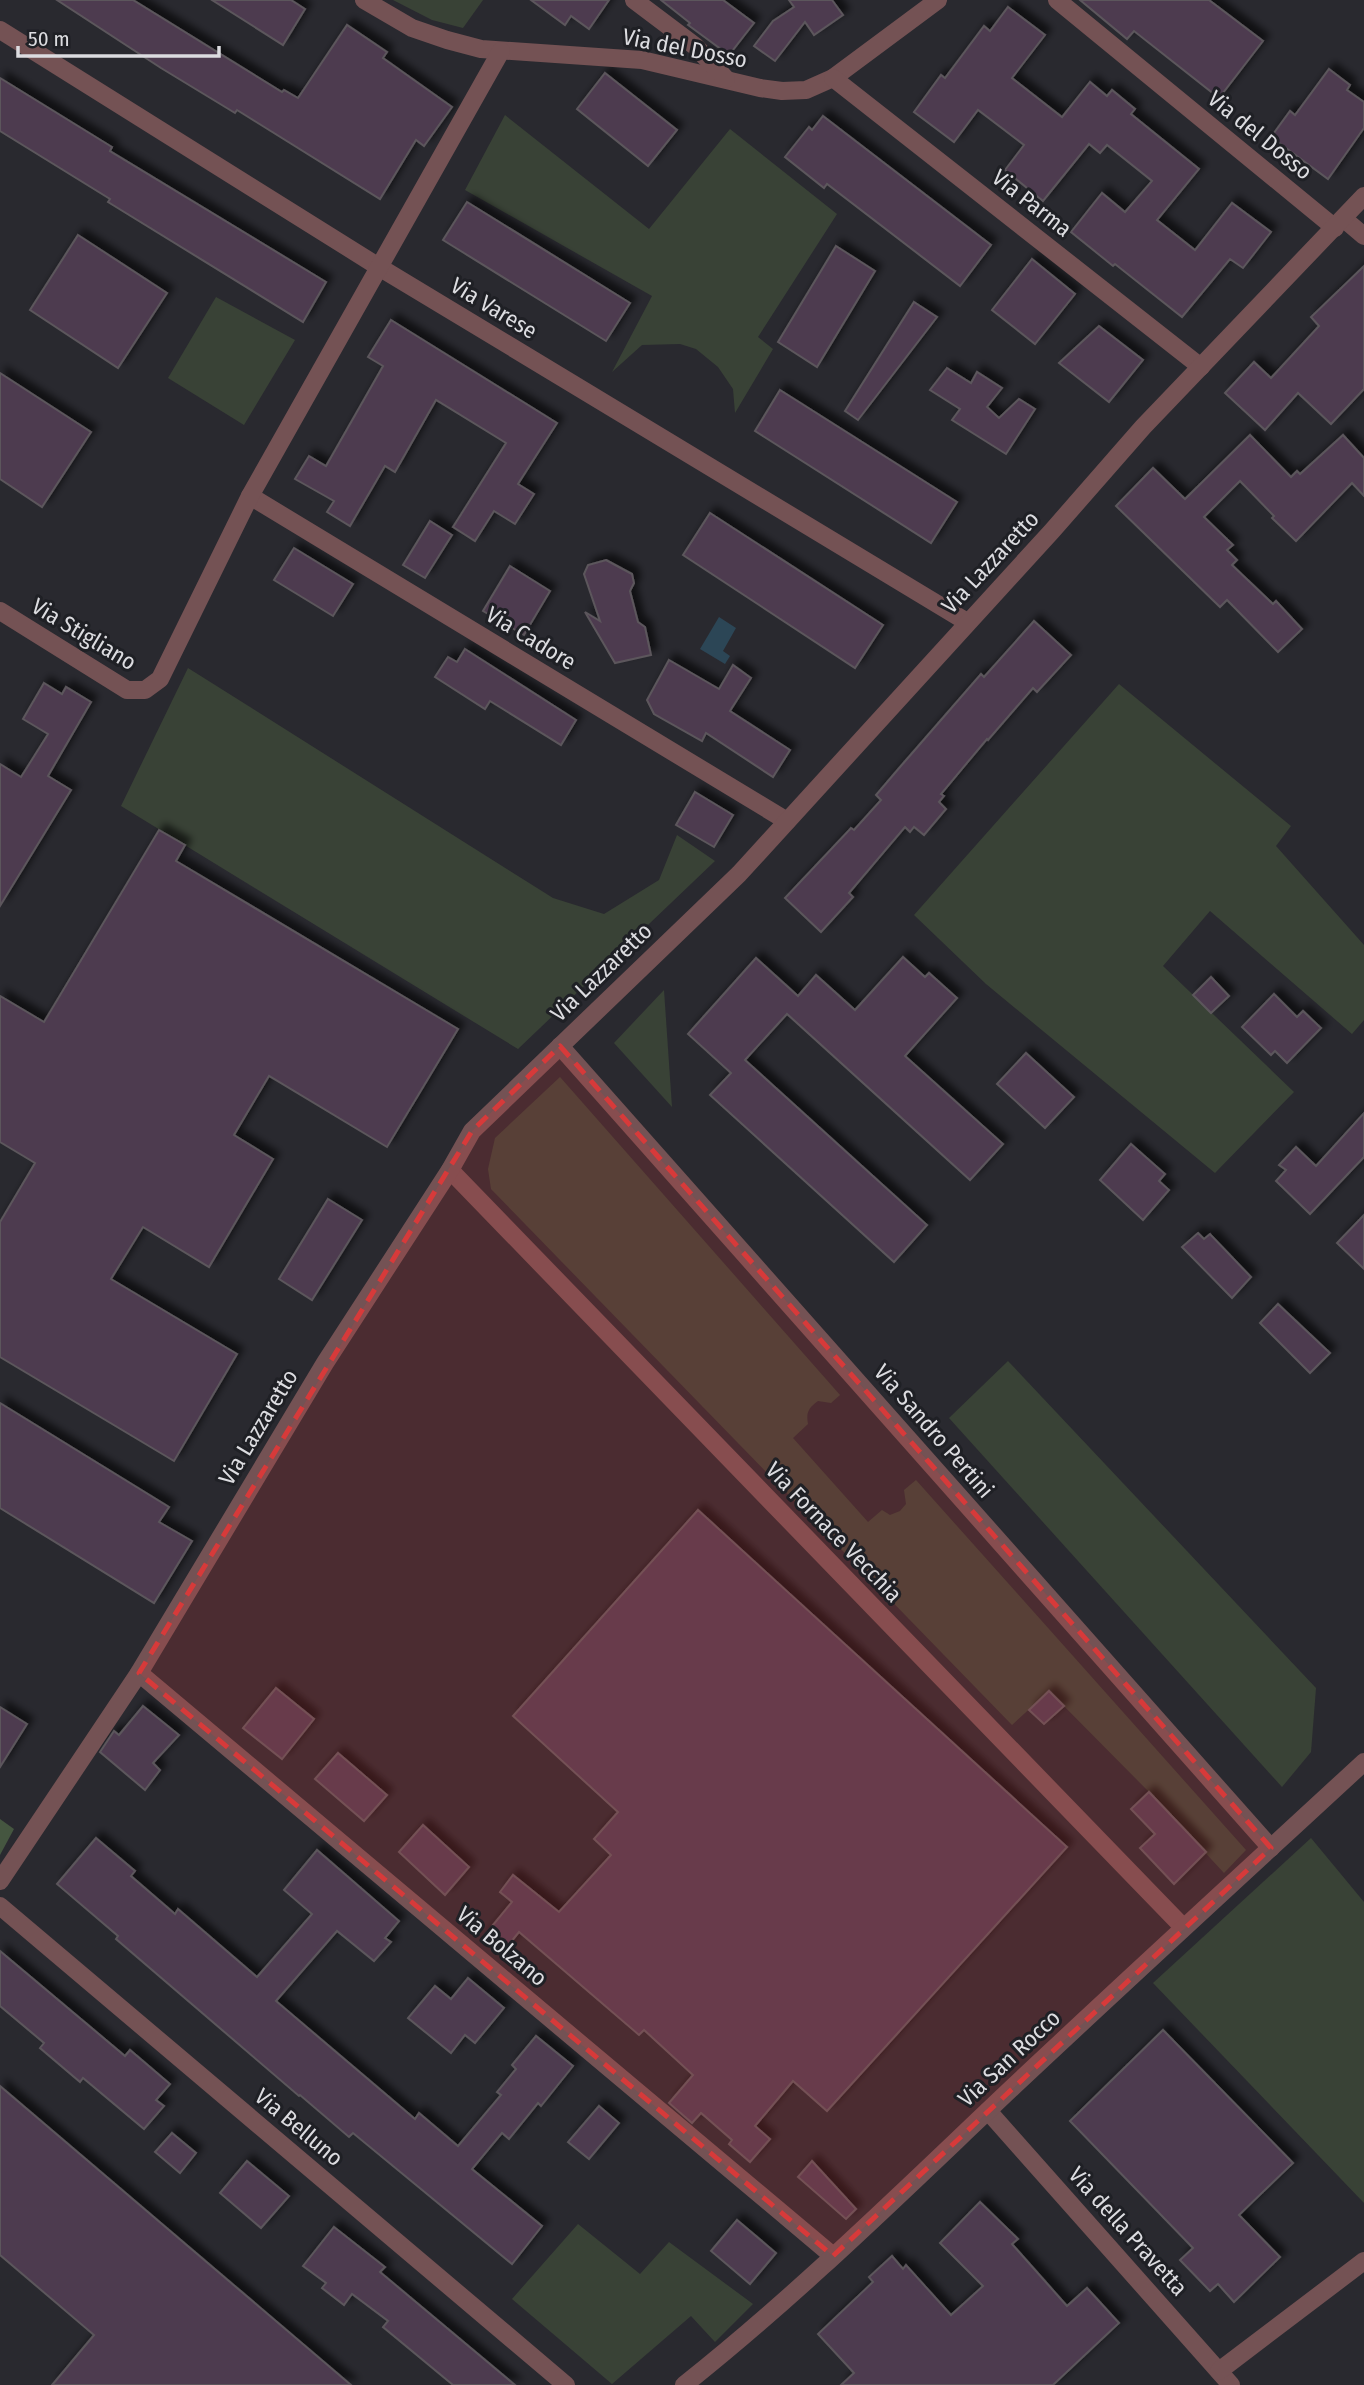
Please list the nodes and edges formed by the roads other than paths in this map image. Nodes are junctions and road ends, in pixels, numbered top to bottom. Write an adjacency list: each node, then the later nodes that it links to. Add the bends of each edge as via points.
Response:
1 (364, 0): 6 (street, Via del Dosso, via 412,27)
2 (634, 0): 8 (street, via 695,46)
3 (938, 0): 7 (street, Via del Dosso)
4 (1057, 0): 10 (street, Via del Dosso)
5 (0, 30): 12 (street, Via Varese)
6 (501, 51): 8 (street, Via del Dosso, via 642,60); 12 (street)
7 (833, 78): 8 (street, Via del Dosso, via 806,90 782,91); 13 (street, Via Parma)
8 (726, 79)
9 (1364, 196): 10 (street, Via Lazzaretto)
10 (1340, 223): 11 (street, Via del Dosso); 13 (street, Via Lazzaretto)
11 (1364, 236)
12 (379, 267): 14 (street); 16 (street, Via Varese)
13 (1201, 367): 16 (street, Via Lazzaretto)
14 (250, 496): 15 (street, Via Stigliano, via 160,679 145,690 127,690); 17 (street, Via Cadore)
15 (0, 611)
16 (967, 622): 17 (street, Via Lazzaretto)
17 (788, 821): 18 (street, Via Lazzaretto)
18 (561, 1045): 19 (street, Via Lazzaretto, via 472,1131); 22 (street, Via Sandro Pertini)
19 (450, 1170): 20 (street, Via Lazzaretto, via 325,1363); 25 (street, Via Fornace Vecchia)
20 (139, 1673): 23 (street, Via Lazzaretto); 27 (street, Via Bolzano)
21 (1364, 1762): 22 (street, Via San Rocco)
22 (1271, 1849): 25 (street, Via San Rocco)
23 (0, 1881)
24 (0, 1906): 30 (street, Via Belluno)
25 (1182, 1927): 26 (street, Via San Rocco)
26 (988, 2111): 27 (street, Via San Rocco); 29 (street, Via della Pravetta)
27 (833, 2256): 31 (street, Via San Rocco)
28 (1364, 2261): 29 (street)
29 (1219, 2371): 32 (street, Via della Pravetta)
30 (566, 2385)
31 (684, 2385)
32 (1231, 2385)

